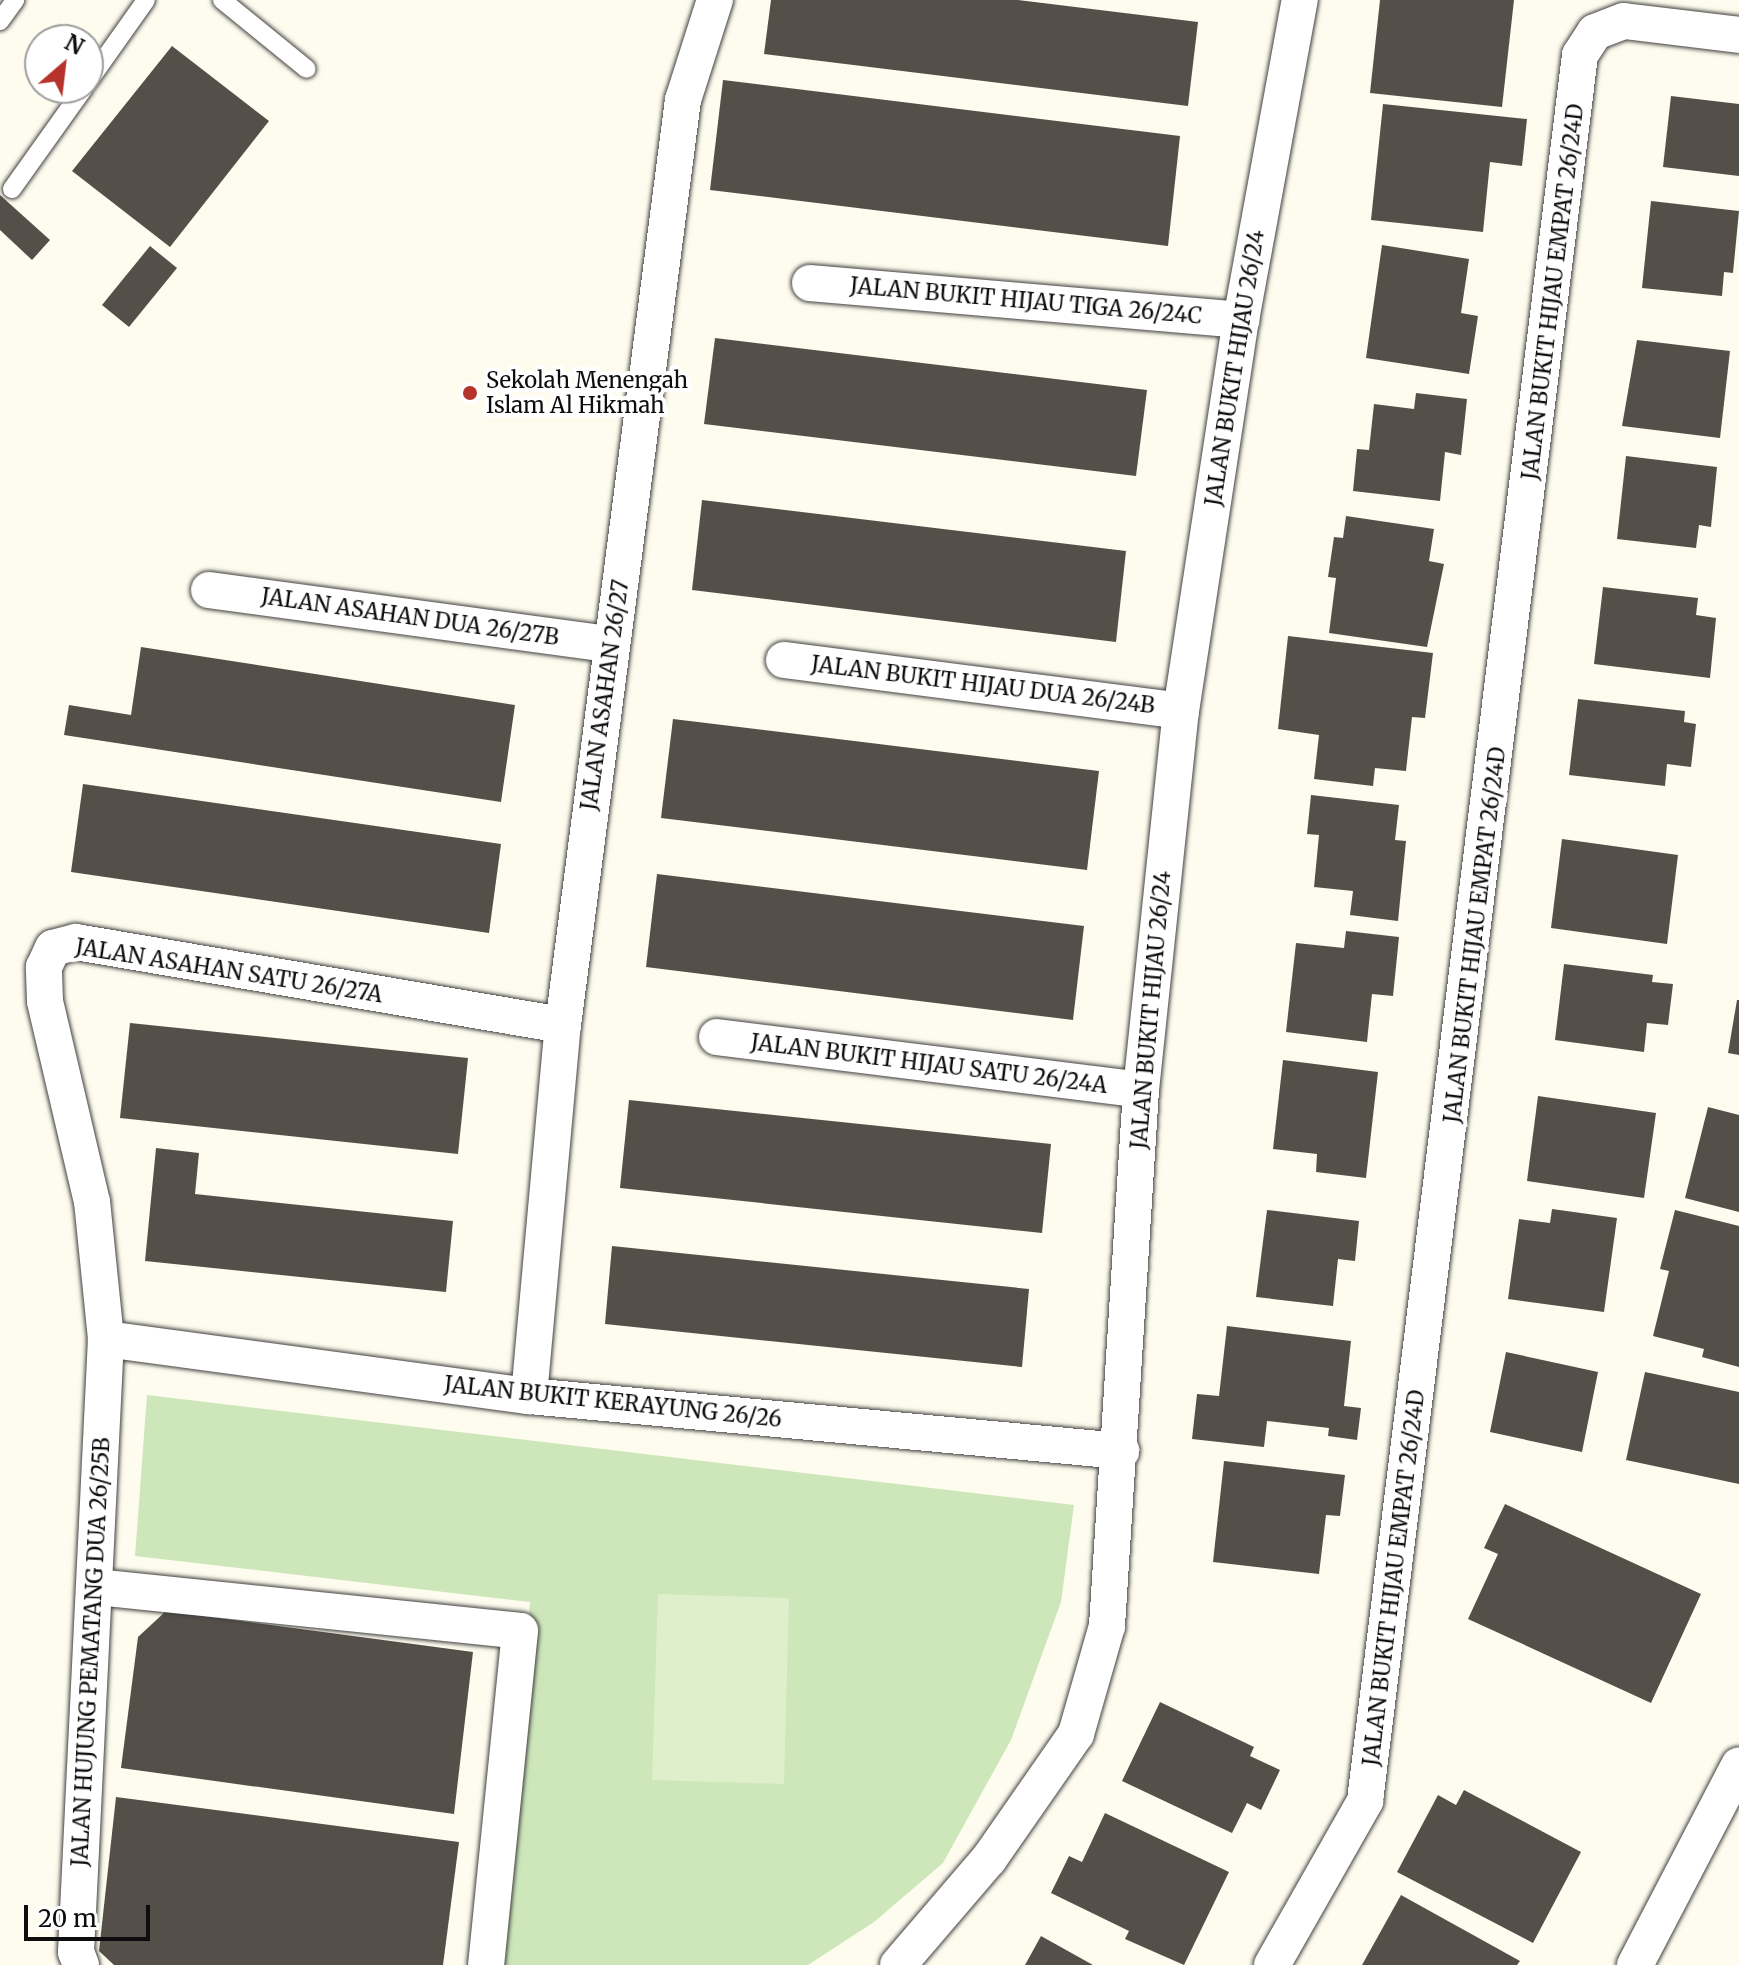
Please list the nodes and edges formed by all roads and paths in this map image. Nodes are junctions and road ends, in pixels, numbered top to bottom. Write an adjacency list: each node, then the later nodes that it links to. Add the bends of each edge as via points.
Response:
1 (15, 0): 6 (lane)
2 (146, 0): 8 (lane)
3 (222, 0): 9 (lane)
4 (715, 0): 15 (street, JALAN ASAHAN 26/27, via 683,100)
5 (1300, 0): 13 (street, JALAN BUKIT HIJAU 26/24)
6 (0, 21)
7 (1739, 35): 29 (street, JALAN BUKIT HIJAU EMPAT 26/24D, via 1624,21 1595,32 1580,55 1365,1801)
8 (104, 59)
9 (307, 69)
10 (73, 104): 11 (lane)
11 (12, 189)
12 (810, 283): 13 (street, JALAN BUKIT HIJAU TIGA 26/24C)
13 (1241, 320): 17 (street, JALAN BUKIT HIJAU 26/24)
14 (209, 590): 15 (street, JALAN ASAHAN DUA 26/27B)
15 (611, 644): 18 (street, JALAN ASAHAN 26/27)
16 (784, 660): 17 (street, JALAN BUKIT HIJAU DUA 26/24B)
17 (1181, 711): 20 (street, JALAN BUKIT HIJAU 26/24)
18 (563, 1025): 21 (street, JALAN ASAHAN SATU 26/27A, via 76,942 53,948 44,967 45,1001 92,1202); 22 (street, JALAN ASAHAN 26/27)
19 (717, 1037): 20 (street, JALAN BUKIT HIJAU SATU 26/24A)
20 (1141, 1090): 23 (street, JALAN BUKIT HIJAU 26/24)
21 (106, 1339): 22 (street, JALAN BUKIT KERAYUNG 26/26); 24 (street, JALAN HUJUNG PEMATANG DUA 26/25B)
22 (529, 1396): 23 (street, JALAN BUKIT KERAYUNG 26/26)
23 (1121, 1451): 28 (street, JALAN BUKIT HIJAU 26/24, via 1107,1626 1076,1734 989,1859)
24 (96, 1587): 26 (street, JALAN HUJUNG PEMATANG DUA 26/25B, via 76,1952); 27 (street, via 520,1631)
25 (1739, 1765): 30 (street)
26 (81, 1965)
27 (486, 1965)
28 (898, 1965)
29 (1272, 1965)
30 (1635, 1965)

